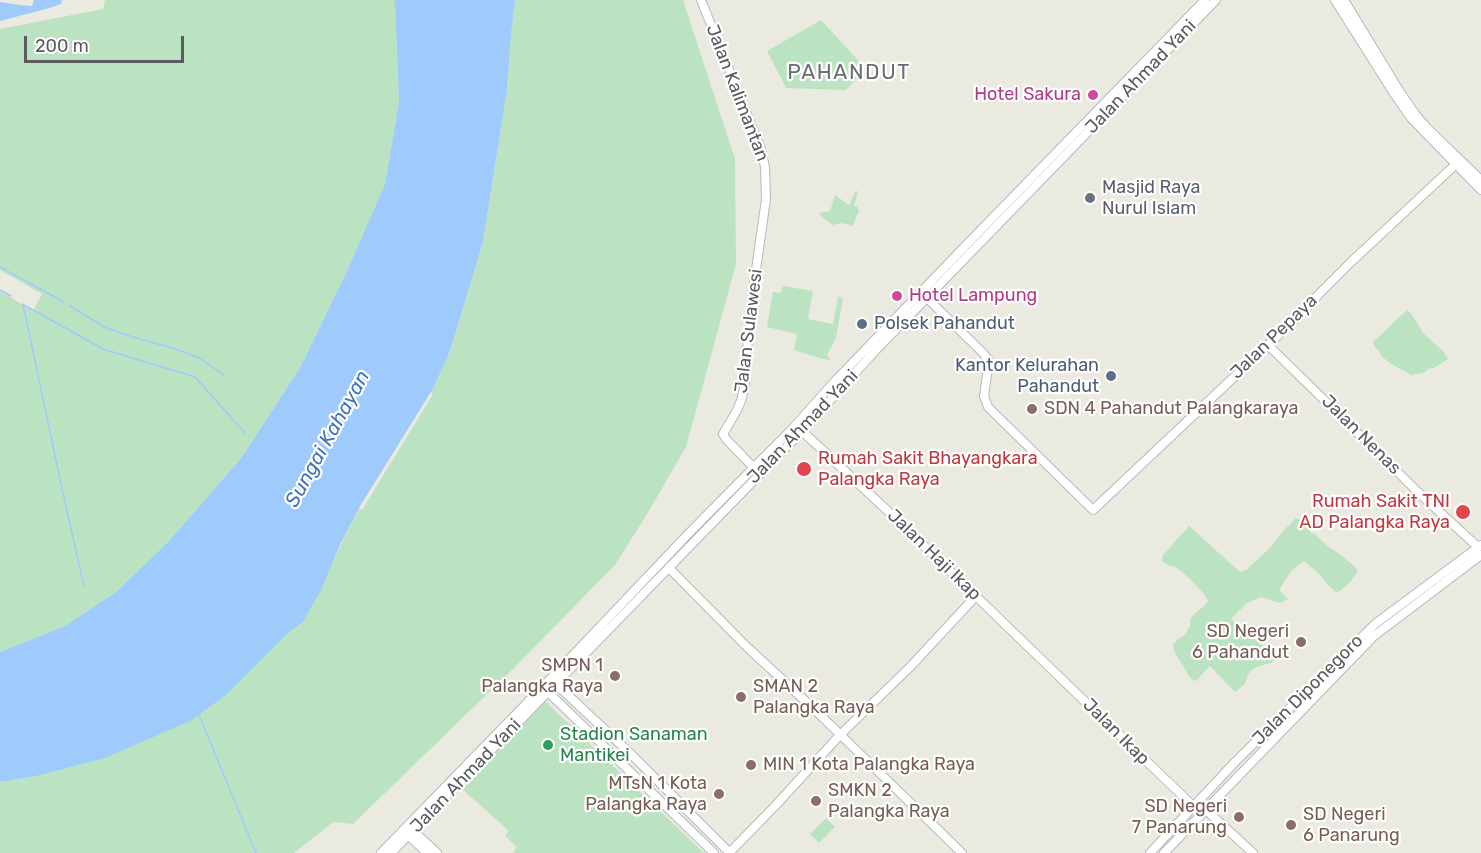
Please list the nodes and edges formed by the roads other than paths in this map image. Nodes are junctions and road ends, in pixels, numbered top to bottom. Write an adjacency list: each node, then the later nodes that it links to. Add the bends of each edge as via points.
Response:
1 (701, 0): 10 (street, Jalan Kalimantan, via 764,158 766,199)
2 (1205, 0): 7 (main road, Jalan Ahmad Yani)
3 (1216, 0): 7 (main road, Jalan Ahmad Yani)
4 (1335, 0): 6 (main road, via 1411,118)
5 (1344, 0): 8 (main road, via 1416,115)
6 (1455, 165): 9 (main road); 12 (street, Jalan Pepaya)
7 (1038, 178): 11 (main road, Jalan Ahmad Yani); 14 (main road, Jalan Ahmad Yani, via 973,238)
8 (1481, 180)
9 (1481, 190)
10 (757, 258): 14 (street, Jalan Sulawesi, via 745,384 741,401 723,434)
11 (927, 298): 12 (street, Jalan Pepaya, via 990,362 984,396 988,407 1093,510); 13 (main road, Jalan Ahmad Yani)
12 (1268, 345): 16 (street, Jalan Nenas)
13 (802, 431): 15 (main road, Jalan Ahmad Yani); 18 (street, Jalan Haji Ikap)
14 (754, 468): 15 (main road, Jalan Ahmad Yani)
15 (694, 534): 17 (main road, Jalan Ahmad Yani); 19 (main road, Jalan Ahmad Yani)
16 (1480, 549): 24 (main road, Jalan Diponegoro, via 1375,624); 26 (main road, Jalan Diponegoro, via 1374,636)
17 (669, 568): 19 (main road, Jalan Ahmad Yani); 27 (street)
18 (976, 596): 20 (street, Jalan Haji Ikap); 27 (street)
19 (624, 608): 21 (main road, Jalan Ahmad Yani); 32 (main road, Jalan Ahmad Yani)
20 (1038, 656): 30 (street, Jalan Ikap)
21 (556, 684): 22 (main road, Jalan Ahmad Yani); 23 (street)
22 (548, 692): 25 (street); 32 (main road, Jalan Ahmad Yani)
23 (582, 708): 25 (street); 38 (street)
24 (1282, 716): 26 (main road); 28 (main road, Jalan Diponegoro)
25 (574, 717): 37 (street)
26 (1291, 724): 29 (main road, Jalan Diponegoro)
27 (840, 735): 38 (street); 39 (street)
28 (1263, 735): 29 (main road); 30 (main road, Jalan Diponegoro)
29 (1272, 743): 31 (main road, Jalan Diponegoro)
30 (1194, 807): 40 (main road, Jalan Diponegoro)
31 (1206, 810): 41 (main road, Jalan Diponegoro); 42 (street)
32 (408, 830): 33 (main road, Jalan Ahmad Yani); 34 (main road, Jalan Ahmad Yani); 35 (street); 36 (street)
33 (381, 853)
34 (391, 853)
35 (427, 853)
36 (437, 853)
37 (714, 853)
38 (729, 853)
39 (962, 853)
40 (1150, 853)
41 (1164, 853)
42 (1253, 853)

